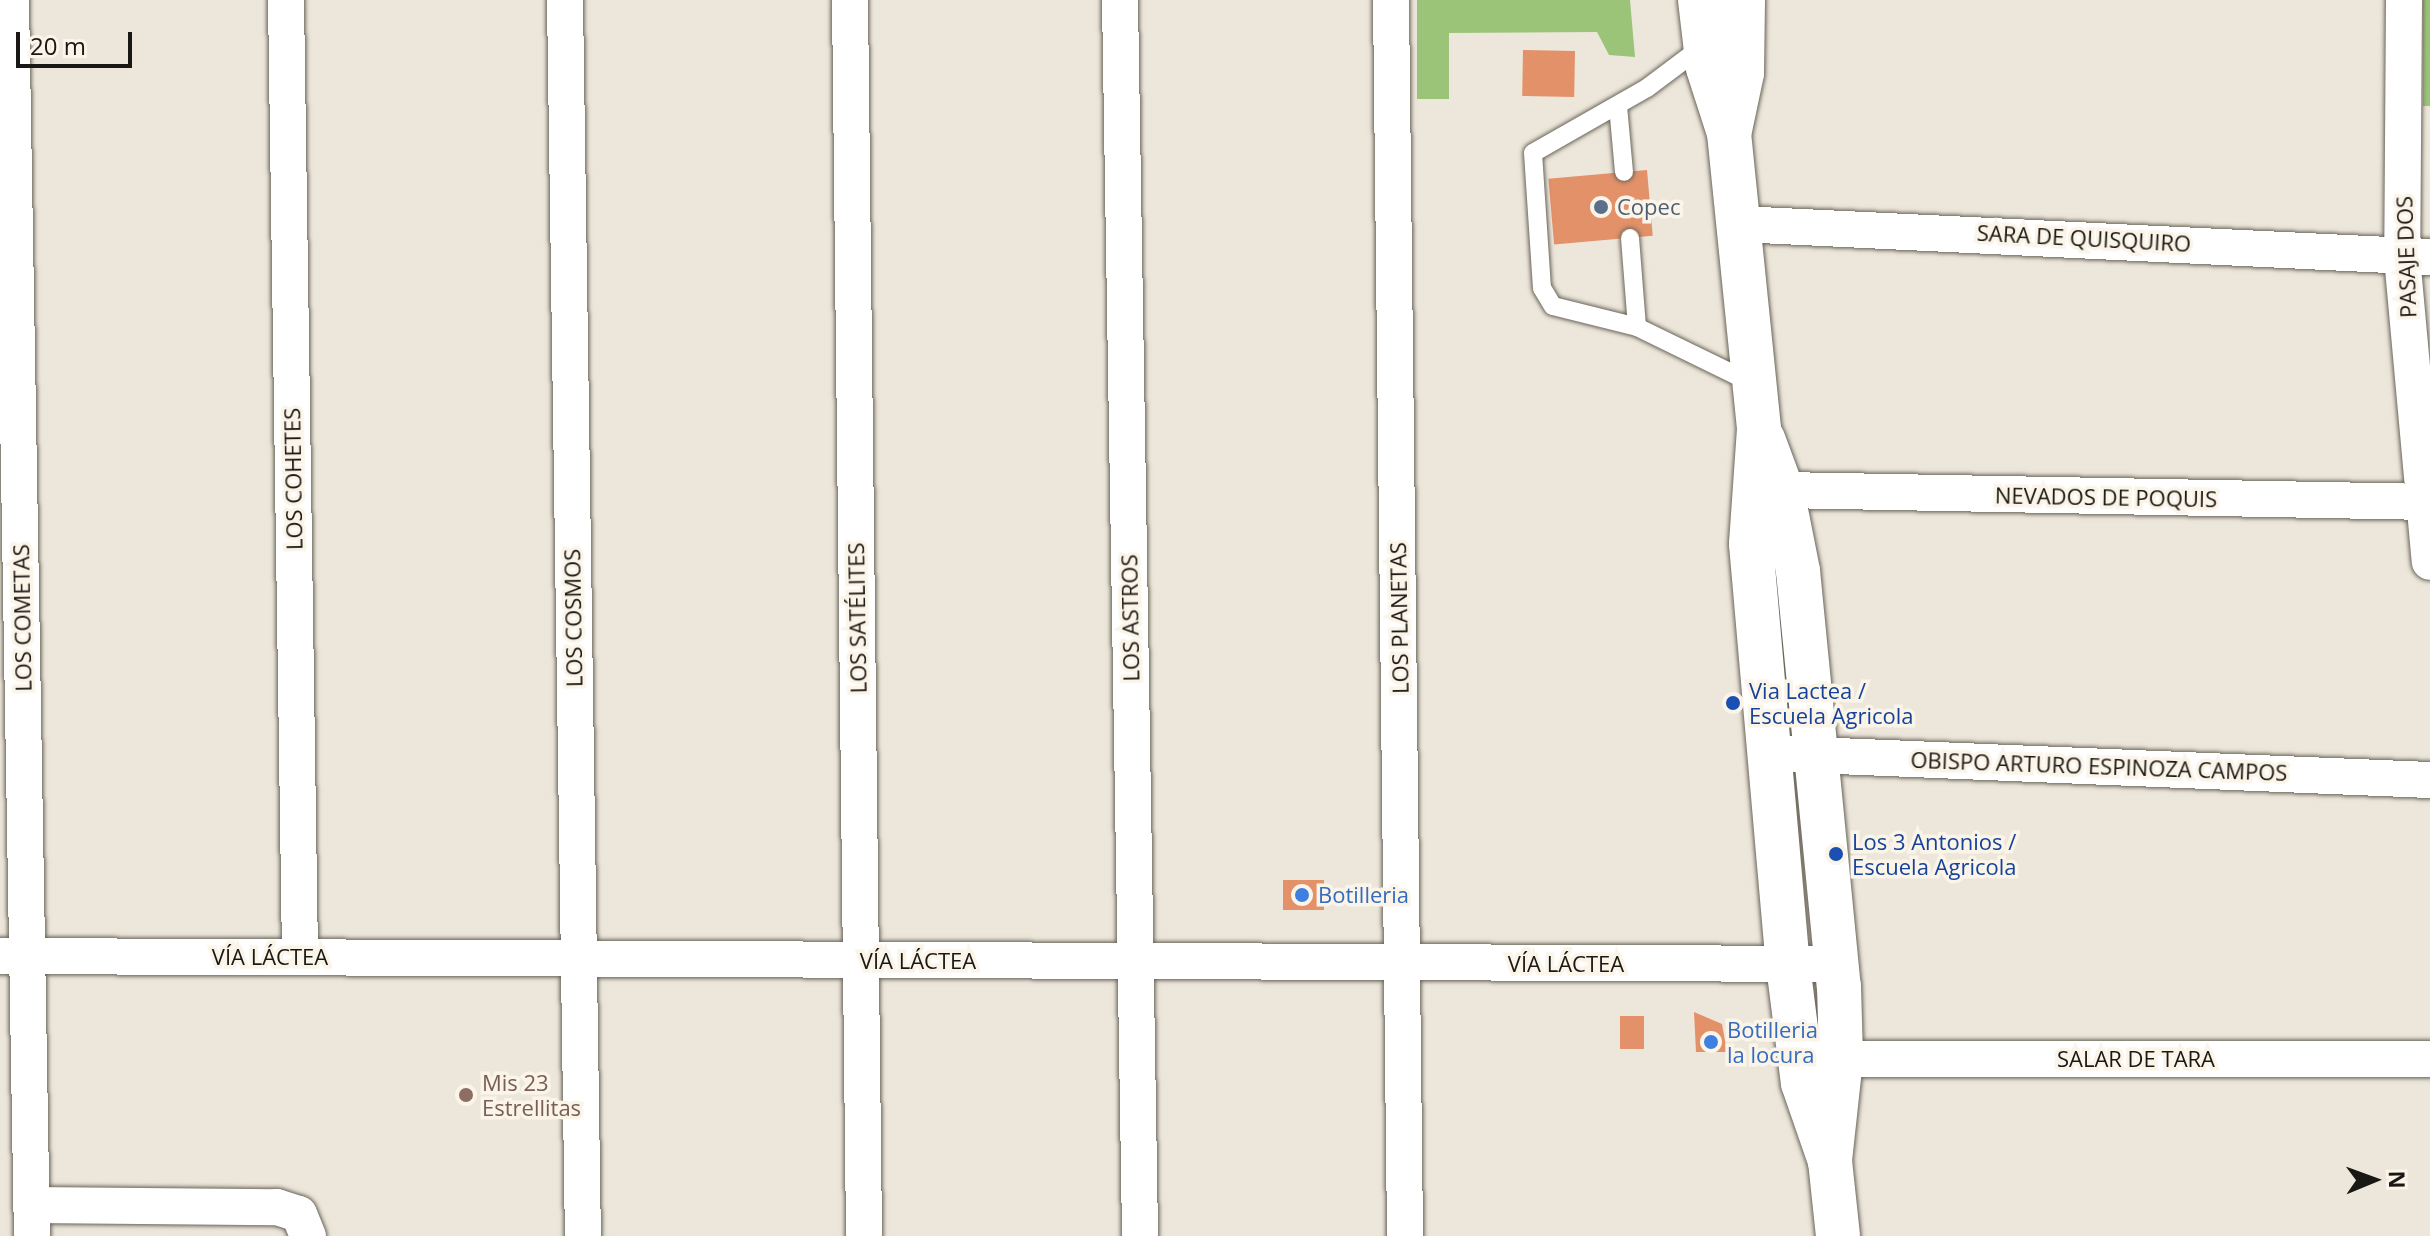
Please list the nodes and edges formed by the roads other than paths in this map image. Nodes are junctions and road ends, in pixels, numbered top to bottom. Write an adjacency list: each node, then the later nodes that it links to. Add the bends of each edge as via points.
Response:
1 (11, 0): 26 (street, LOS COMETAS)
2 (286, 0): 27 (street, LOS COHETES)
3 (565, 0): 28 (street, LOS COSMOS)
4 (850, 0): 29 (street, LOS SATÉLITES)
5 (1120, 0): 30 (street, LOS ASTROS)
6 (1391, 0): 31 (street, LOS PLANETAS)
7 (1700, 0): 10 (main road)
8 (1743, 0): 12 (main road, via 1742,73)
9 (2404, 0): 16 (street, PASAJE DOS)
10 (1704, 45): 11 (lane); 12 (main road)
11 (1618, 106): 13 (lane); 17 (lane, via 1541,144 1530,162 1545,299 1553,306)
12 (1729, 133): 14 (main road)
13 (1624, 172)
14 (1739, 224): 16 (street, SARA DE QUISQUIRO); 18 (main road)
15 (1630, 238): 17 (lane)
16 (2416, 257): 21 (street, PASAJE DOS)
17 (1637, 327): 18 (lane)
18 (1755, 384): 19 (main road)
19 (1759, 429): 20 (main road); 23 (main road, via 1751,544)
20 (1782, 490): 21 (street, NEVADOS DE POQUIS); 24 (main road, via 1798,571)
21 (2427, 502): 22 (street, PASAJE DOS)
22 (2430, 562)
23 (1769, 754): 24 (street, OBISPO ARTURO ESPINOZA CAMPOS); 33 (main road)
24 (1816, 754): 25 (street, OBISPO ARTURO ESPINOZA CAMPOS); 32 (main road)
25 (2430, 780)
26 (14, 956): 27 (street, VÍA LÁCTEA); 37 (street, LOS COMETAS)
27 (300, 957): 28 (street, VÍA LÁCTEA)
28 (578, 959): 29 (street, VÍA LÁCTEA); 39 (street, LOS COSMOS)
29 (862, 961): 30 (street, VÍA LÁCTEA); 40 (street, LOS SATÉLITES)
30 (1136, 962): 31 (street, VÍA LÁCTEA); 41 (street, LOS ASTROS)
31 (1404, 963): 33 (street, VÍA LÁCTEA); 42 (street, LOS PLANETAS)
32 (1836, 964): 33 (street, VÍA LÁCTEA); 34 (main road)
33 (1788, 965): 36 (main road, via 1803,1083)
34 (1841, 1059): 35 (street, SALAR DE TARA); 36 (main road)
35 (2430, 1059)
36 (1830, 1161): 43 (main road)
37 (32, 1220): 38 (street, via 277,1207)
38 (303, 1225)
39 (583, 1236)
40 (864, 1236)
41 (1140, 1236)
42 (1405, 1236)
43 (1838, 1236)

